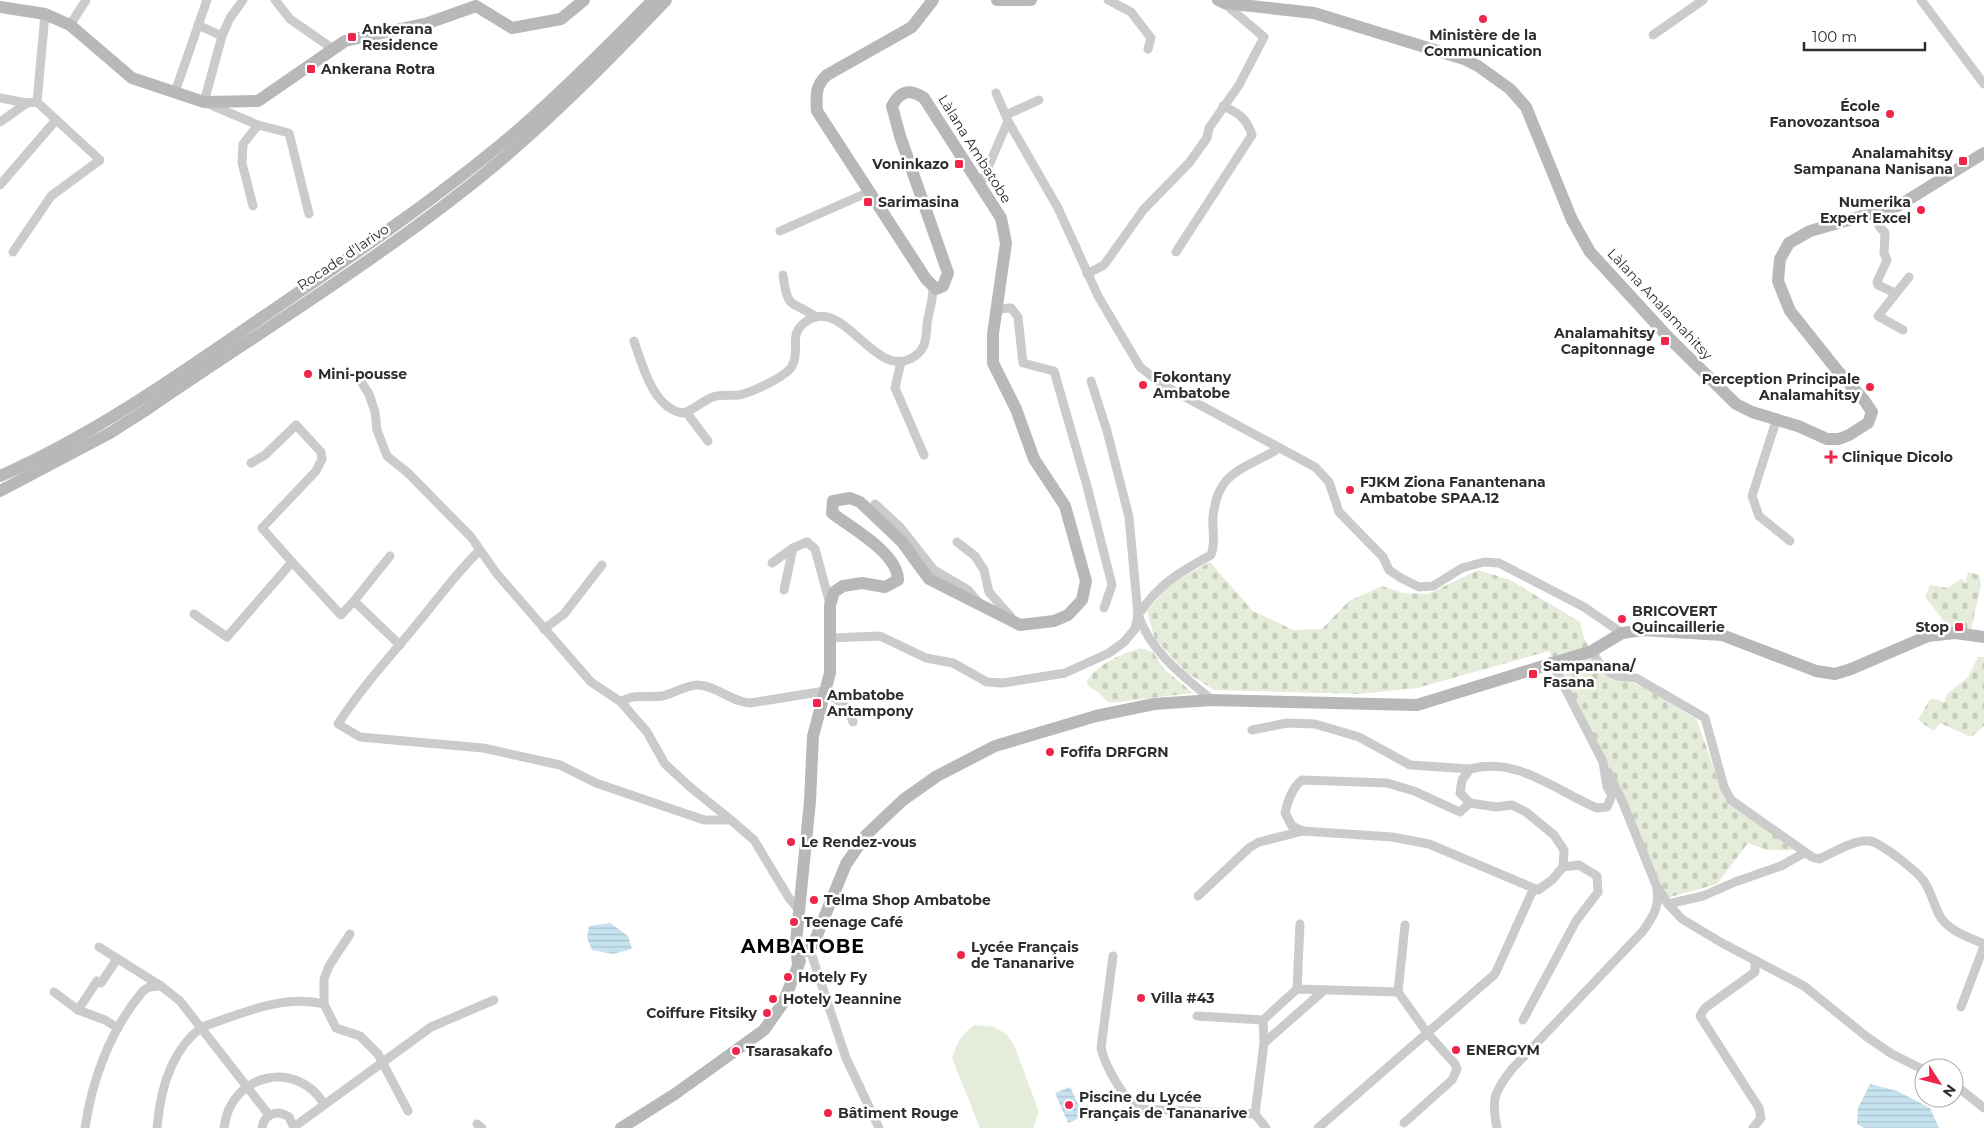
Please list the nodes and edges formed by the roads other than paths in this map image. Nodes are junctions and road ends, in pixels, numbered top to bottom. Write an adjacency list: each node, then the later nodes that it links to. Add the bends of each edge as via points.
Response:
1 (86, 0): 17 (street)
2 (207, 0): 18 (street)
3 (243, 0): 20 (street)
4 (275, 0): 22 (street, via 290,19)
5 (584, 0): 22 (street, via 561,19 512,28 476,6 428,23 346,41)
6 (653, 0): 64 (street, Rocade d'Iarivo, via 565,88 420,208 150,394 64,445)
7 (666, 0): 65 (street, Rocade d'Iarivo, via 539,127 432,214 146,410 110,433)
8 (933, 0): 39 (street, via 912,27 819,82 817,111)
9 (998, 0): 10 (street)
10 (1031, 0)
11 (1108, 0): 21 (street, via 1131,12 1151,38)
12 (1703, 0): 19 (street)
13 (1921, 0): 23 (street)
14 (1221, 2): 31 (street, via 1264,37 1239,85); 59 (street, Làlana Analamahitsy, via 1314,13 1464,59 1510,89 1526,107 1572,220 1590,252 1668,338 1736,404)
15 (0, 7): 16 (street)
16 (45, 14): 17 (street); 28 (street)
17 (70, 25): 24 (street, via 132,78)
18 (198, 25): 20 (street); 24 (street)
19 (1653, 35)
20 (222, 36): 29 (street)
21 (1148, 48)
22 (333, 49): 29 (street, via 258,101)
23 (1984, 84)
24 (175, 92): 29 (street)
25 (996, 93): 32 (street)
26 (0, 98): 30 (street)
27 (1039, 100): 32 (street)
28 (37, 102): 30 (street); 33 (street)
29 (204, 102): 35 (street)
30 (26, 103): 34 (street)
31 (1223, 106): 45 (street, via 1238,112 1252,135); 46 (street, via 1209,128 1207,138 1189,163 1144,209 1104,264)
32 (1007, 118): 38 (street); 46 (street, via 1058,208)
33 (56, 120): 37 (street); 44 (street, via 100,160 51,196)
34 (0, 122)
35 (258, 125): 40 (street, via 243,144 242,163); 42 (street, via 289,133)
36 (1984, 153): 41 (street, Làlana Analamahitsy, via 1898,206)
37 (0, 185)
38 (980, 186): 49 (street, Làlana Ambatobe, via 924,98 917,92 906,92 897,97 892,106 900,136 948,274 942,286); 51 (street, Làlana Ambatobe, via 1001,218 1006,243)
39 (869, 192): 43 (street); 49 (street)
40 (252, 206)
41 (1881, 212): 50 (street, via 1879,226 1885,233 1887,260 1876,282); 59 (street, Làlana Analamahitsy, via 1810,231 1789,244 1780,259 1778,281 1790,311 1869,407 1872,412 1868,423 1839,439 1827,439)
42 (309, 214)
43 (780, 230)
44 (13, 252)
45 (1176, 252)
46 (1087, 274): 61 (street, via 1128,350 1145,372)
47 (783, 276): 52 (street, via 790,302)
48 (1909, 277): 50 (street)
49 (933, 287): 55 (street, via 924,347 915,356)
50 (1896, 293): 53 (street, via 1878,316)
51 (997, 309): 79 (street, via 1011,308 1018,317 1023,364 1054,371 1112,585); 82 (street, Làlana Ambatobe, via 993,363 1016,409 1034,459 1065,506 1086,581 1082,600 1068,615 1039,625)
52 (816, 317): 55 (street, via 835,321 887,360); 58 (street, via 797,331 794,362 787,372 748,393 714,396)
53 (1903, 330)
54 (634, 341): 58 (street, via 647,379 659,398 678,412)
55 (901, 362): 62 (street, via 895,388)
56 (358, 378): 70 (street, via 369,394 387,456 445,510 471,537)
57 (1091, 381): 81 (street, via 1128,517)
58 (686, 412): 60 (street)
59 (1777, 418): 67 (street, via 1752,496 1760,516)
60 (708, 441)
61 (1278, 449): 81 (street, via 1224,481 1217,493 1213,518 1214,544 1210,555 1158,589); 84 (street, via 1315,467 1328,482 1339,512 1383,557 1389,570 1401,578 1419,586 1433,586 1462,568 1484,562 1499,563 1584,607)
62 (924, 455)
63 (251, 463): 72 (street, via 265,455 296,425 321,452 322,459 316,470 262,528)
64 (0, 476)
65 (0, 491)
66 (876, 504): 78 (street, via 900,527 934,570 968,590)
67 (1790, 541)
68 (958, 542): 82 (street, via 975,556 984,570 989,592)
69 (793, 548): 73 (street); 75 (street); 77 (street, via 807,542 815,549)
70 (479, 551): 83 (street); 87 (street)
71 (390, 556): 76 (street)
72 (292, 562): 76 (street, via 341,615); 80 (street, via 227,637)
73 (772, 563)
74 (602, 565): 83 (street, via 564,614)
75 (784, 590)
76 (354, 601): 87 (street)
77 (830, 604): 78 (street, Làlana Ambatobe, via 834,592 843,586 862,583 885,587 898,580 897,570 886,553 832,512 833,501 850,498 869,509 902,542 929,579); 86 (street)
78 (981, 607): 82 (street, Làlana Ambatobe)
79 (1104, 608)
80 (194, 614)
81 (1138, 616): 86 (street, via 1135,629 1110,653 1065,673 1003,683 987,682 953,663 926,658 880,636); 91 (street, via 1154,646)
82 (1020, 625)
83 (544, 629): 92 (street, via 591,682)
84 (1622, 633): 85 (street, via 1643,630 1722,635 1816,671 1835,674 1928,636 1955,633); 88 (street)
85 (1984, 637)
86 (831, 638): 90 (street, via 830,673)
87 (400, 645): 98 (street, via 338,724 360,737 483,748 560,765 596,783 704,820)
88 (1592, 651): 89 (street); 100 (street, via 1599,663 1611,673 1636,678 1704,718 1726,793 1731,800)
89 (1552, 662): 91 (street, via 1417,705); 95 (street)
90 (825, 691): 92 (street, via 750,703 739,702 698,685 662,696 628,697); 93 (street, via 848,708); 106 (street, via 813,736)
91 (1212, 700): 110 (street, via 1154,704 1096,716 996,746 938,776 903,800 866,834 846,864 821,925)
92 (621, 702): 98 (street, via 647,732 665,764)
93 (853, 722)
94 (1252, 730): 96 (street, via 1287,723 1315,724 1359,737 1410,765)
95 (1602, 762): 96 (street, via 1612,795 1607,807 1602,808 1509,767); 102 (street, via 1624,803)
96 (1470, 769): 97 (street, via 1462,780 1460,793)
97 (1470, 803): 99 (street, via 1460,812 1414,790 1387,783 1302,780 1291,794 1284,813 1292,826); 101 (street, via 1496,807 1512,805 1526,812 1554,835 1564,850)
98 (731, 820): 106 (street, via 754,840)
99 (1303, 831): 103 (street, via 1392,837 1429,844); 104 (street, via 1249,848)
100 (1804, 853): 105 (street, via 1781,866 1703,896); 111 (street, via 1819,859 1861,841 1879,844 1923,879 1941,918 1948,925)
101 (1563, 867): 103 (street, via 1543,888); 127 (street, via 1579,865 1597,876 1598,892 1576,921)
102 (1656, 885): 105 (street); 151 (street, via 1657,908 1643,931 1496,1090 1493,1109)
103 (1533, 890): 130 (street, via 1495,974)
104 (1198, 896)
105 (1668, 904): 115 (street, via 1693,926)
106 (799, 910): 110 (street)
107 (1300, 924): 117 (street)
108 (1405, 925): 120 (street)
109 (350, 934): 122 (street, via 325,974)
110 (804, 940): 147 (street, via 798,966 783,1003 764,1030); 148 (street, via 846,1058)
111 (1984, 945): 123 (street)
112 (99, 947): 114 (street)
113 (1113, 956): 139 (street, via 1101,1048 1106,1063 1128,1099 1142,1109)
114 (118, 959): 116 (street); 124 (street, via 101,982 97,981)
115 (1755, 960): 133 (street, via 1804,986 1867,1037); 152 (street, via 1755,972 1705,1008 1700,1016 1759,1108 1761,1118)
116 (161, 986): 128 (street, via 180,1000); 129 (street, via 143,991)
117 (1297, 989): 119 (street); 126 (street)
118 (54, 992): 124 (street)
119 (1322, 992): 120 (street); 131 (street)
120 (1398, 992): 130 (street)
121 (494, 1000): 132 (street, via 431,1027)
122 (324, 1004): 128 (street, via 282,1003); 132 (street, via 338,1030 364,1040)
123 (1961, 1007)
124 (78, 1010): 129 (street)
125 (1198, 1016): 126 (street)
126 (1263, 1020): 131 (street)
127 (1523, 1020)
128 (202, 1027): 134 (street); 144 (street, via 186,1040 170,1070 162,1091)
129 (118, 1028): 143 (street, via 100,1067)
130 (1428, 1034): 141 (street, via 1455,1064 1455,1074); 150 (street)
131 (1264, 1043): 139 (street)
132 (382, 1062): 136 (street); 138 (street)
133 (1914, 1065)
134 (246, 1087): 136 (street, via 270,1078 296,1081 310,1088); 140 (street); 145 (street, via 238,1092 229,1107)
135 (1964, 1092): 137 (street)
136 (324, 1104): 142 (street)
137 (1984, 1108)
138 (408, 1111)
139 (1255, 1114): 149 (street)
140 (269, 1115): 142 (street, via 285,1114); 146 (street)
141 (1404, 1124)
142 (294, 1127)
143 (86, 1128)
144 (157, 1128)
145 (224, 1128)
146 (262, 1128)
147 (621, 1128)
148 (879, 1128)
149 (1266, 1128)
150 (1318, 1128)
151 (1497, 1128)
152 (1754, 1128)

